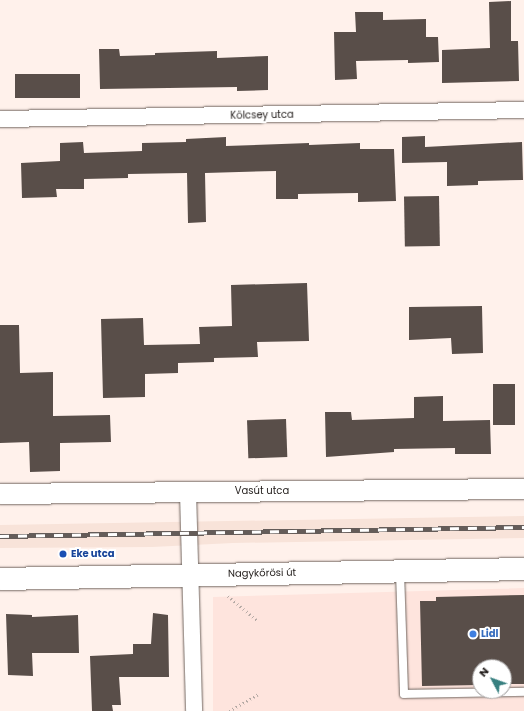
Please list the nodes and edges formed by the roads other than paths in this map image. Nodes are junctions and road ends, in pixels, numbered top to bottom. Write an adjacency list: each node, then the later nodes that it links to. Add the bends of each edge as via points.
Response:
1 (524, 110): 2 (street, Kölcsey utca)
2 (0, 119)
3 (524, 489): 4 (street, Vasút utca)
4 (188, 492): 5 (street, Vasút utca); 8 (street)
5 (0, 494)
6 (524, 568): 7 (main road, Nagykőrösi út)
7 (400, 570): 8 (main road, Nagykőrösi út); 10 (lane, via 404,694)
8 (189, 574): 9 (main road, Nagykőrösi út); 11 (street)
9 (0, 579)
10 (524, 692)
11 (194, 711)

